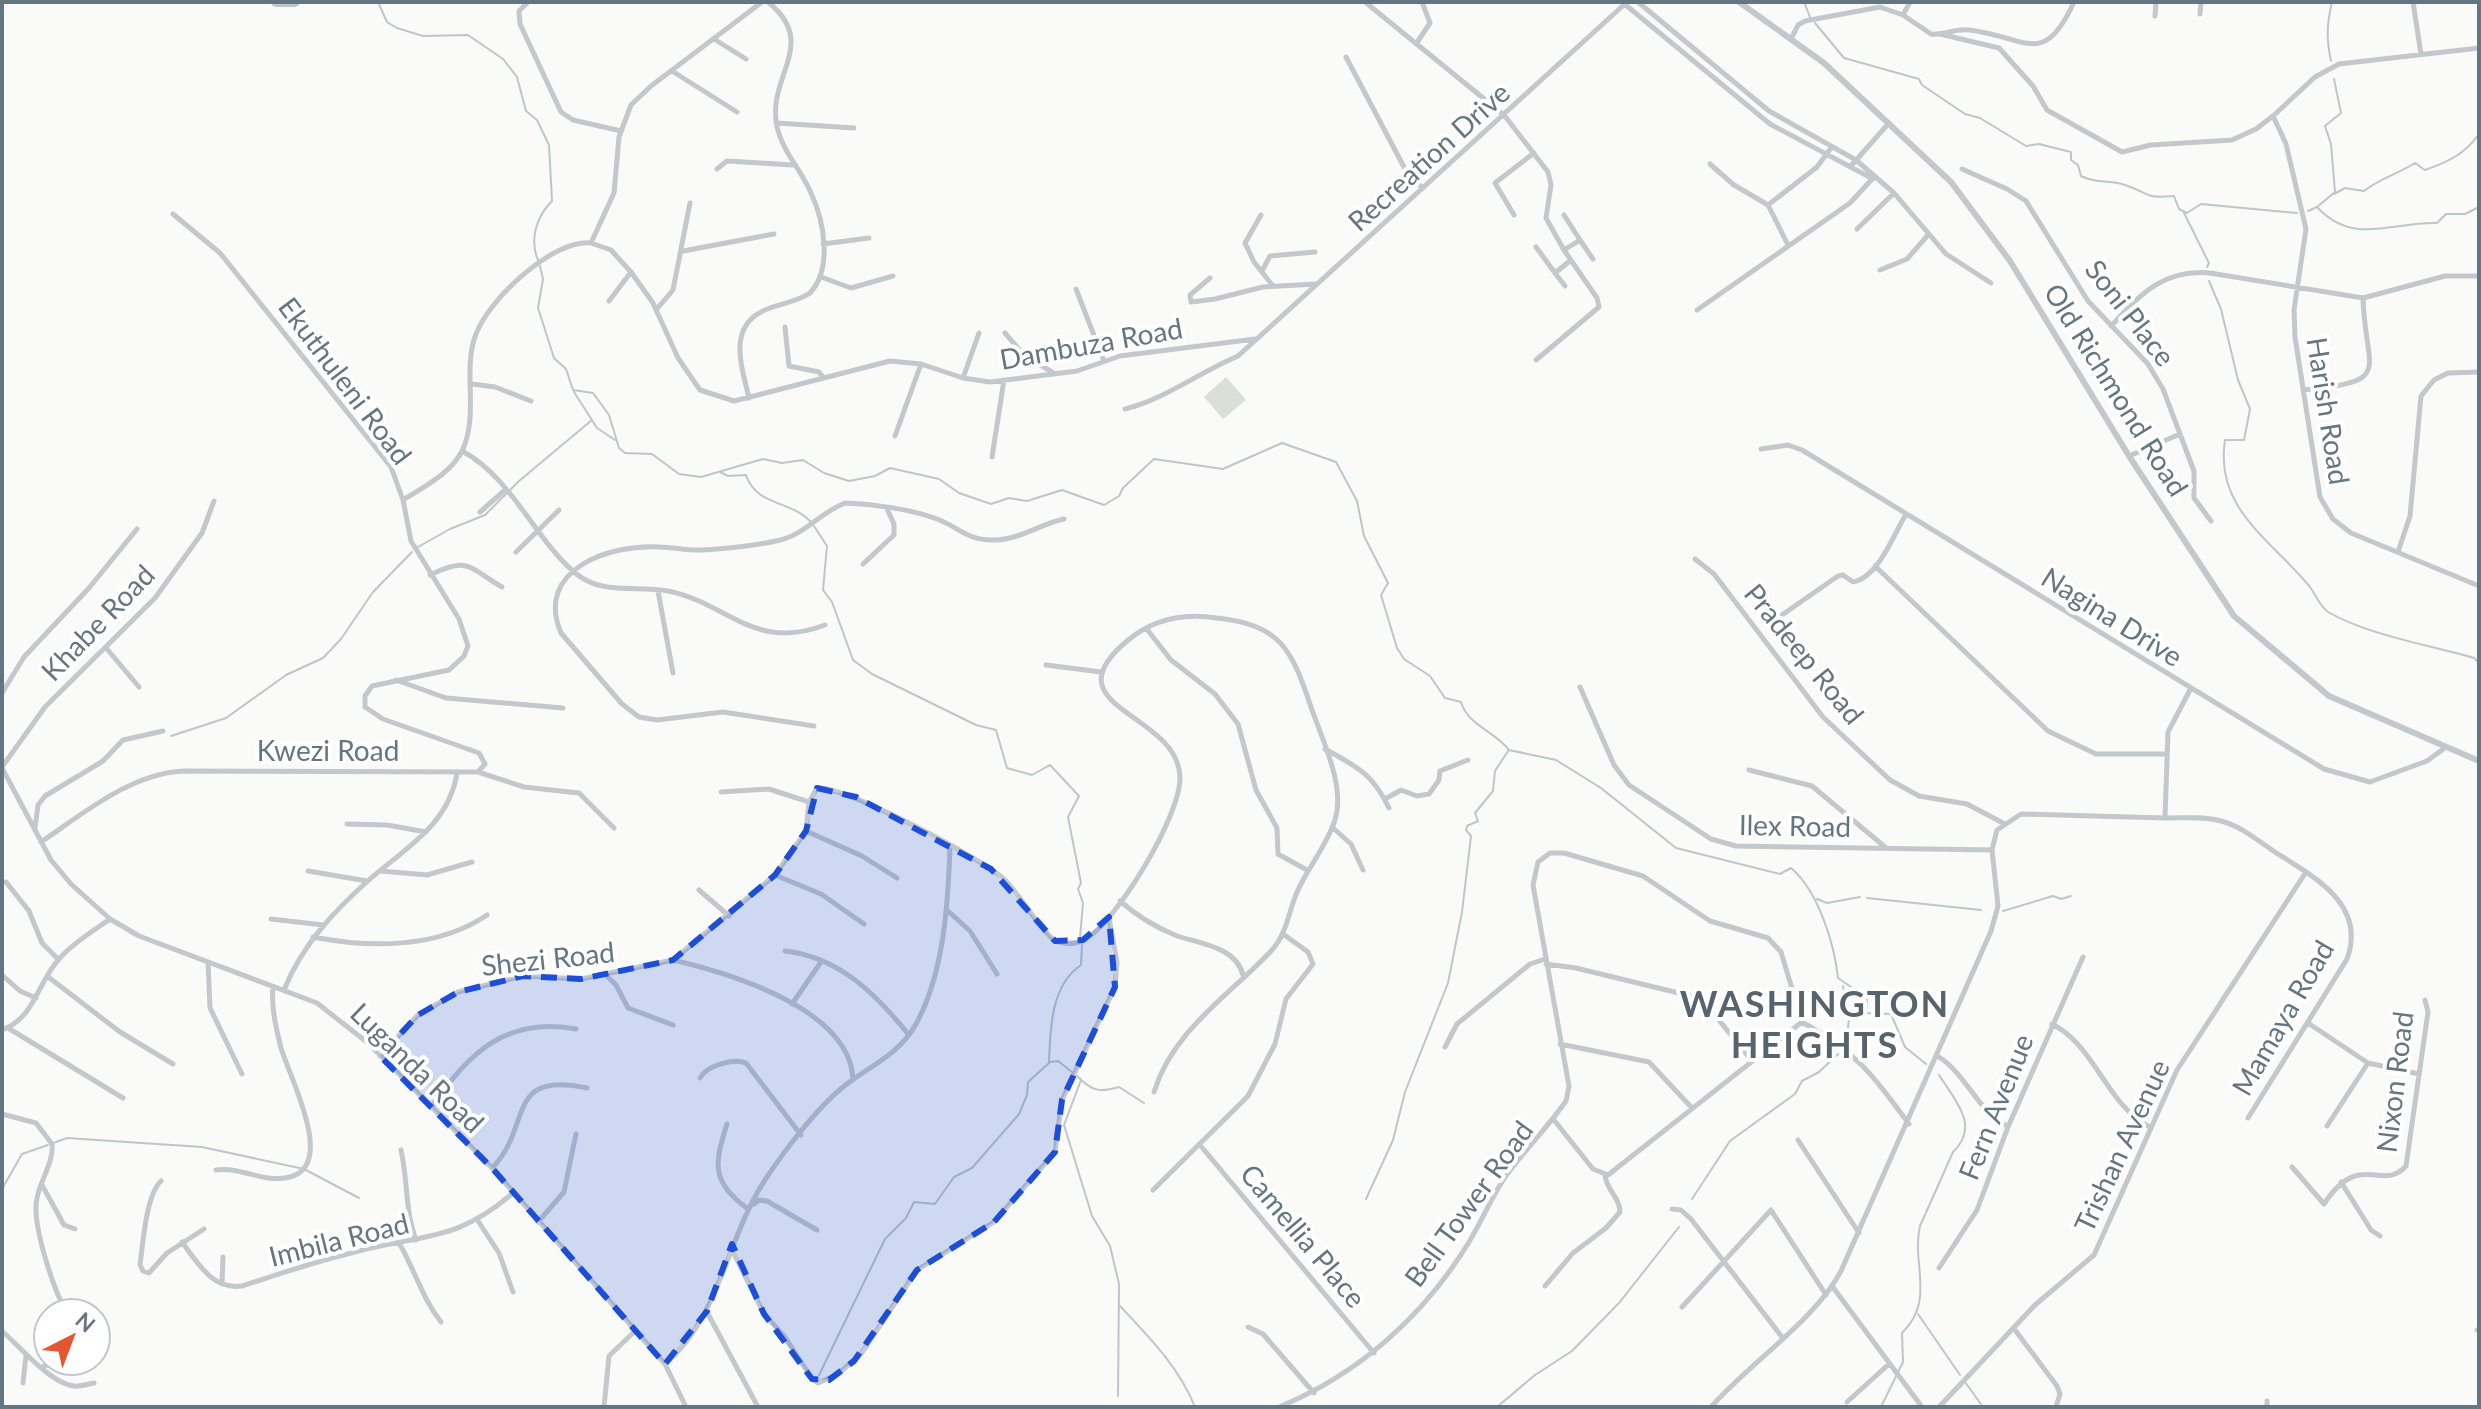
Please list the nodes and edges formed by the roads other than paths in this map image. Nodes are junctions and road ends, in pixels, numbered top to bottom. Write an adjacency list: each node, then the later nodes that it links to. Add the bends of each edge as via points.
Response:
1 (528, 2): 33 (street, via 518,19 557,107 568,118)
2 (762, 2): 19 (street)
3 (768, 2): 31 (street, via 789,20 793,35)
4 (1365, 2): 21 (street)
5 (1422, 2): 21 (street, via 1430,23)
6 (1638, 2): 34 (street, via 1753,99)
7 (1739, 2): 20 (street, Old Richmond Road)
8 (1910, 2): 16 (street)
9 (2074, 2): 18 (street, via 2057,35 2046,42 1962,29)
10 (2156, 2): 17 (street)
11 (2201, 2): 15 (street)
12 (2413, 2): 23 (street)
13 (1625, 3): 28 (street, Recreation Drive); 36 (street, via 1770,124)
14 (1877, 5): 16 (street); 20 (street, via 1805,21)
15 (2200, 14)
16 (1903, 15): 18 (street, via 1926,32)
17 (2155, 16)
18 (1940, 34): 29 (street, via 1999,48 2047,110 2127,152 2243,137)
19 (714, 39): 25 (street); 26 (street)
20 (1791, 39): 30 (street, Old Richmond Road)
21 (1416, 44): 28 (street)
22 (2479, 48): 23 (street)
23 (2421, 54): 29 (street, via 2339,64 2315,77)
24 (1346, 57): 44 (street, via 1405,169)
25 (746, 59)
26 (672, 71): 27 (street); 33 (street, via 631,105)
27 (737, 112)
28 (1504, 115): 35 (street); 44 (street, Recreation Drive)
29 (2273, 116): 78 (street, Harish Road, via 2286,144 2306,229)
30 (1890, 122): 37 (street); 106 (street, Old Richmond Road, via 1951,182 1992,235)
31 (776, 123): 32 (street); 39 (street)
32 (854, 128)
33 (621, 131): 57 (street, via 618,179)
34 (1831, 148): 36 (street); 37 (street)
35 (1534, 153): 50 (street, via 1495,183); 61 (street, via 1551,180 1546,218)
36 (1827, 156): 40 (street); 47 (street)
37 (1856, 160): 40 (street); 43 (street)
38 (1710, 164): 47 (street)
39 (794, 165): 41 (street, via 727,161); 58 (street, via 812,195)
40 (1850, 167): 43 (street)
41 (717, 169)
42 (1962, 169): 84 (street, Soni Place, via 2026,201 2088,301)
43 (1874, 178): 45 (street); 59 (street, via 1856,198)
44 (1422, 188): 75 (street, Recreation Drive)
45 (1894, 193): 52 (street); 54 (street)
46 (690, 203): 62 (street)
47 (1768, 205): 59 (street)
48 (173, 214): 109 (street, Ekuthuleni Road, via 220,253 344,406 391,467)
49 (1261, 215): 68 (street, via 1245,243)
50 (1514, 215)
51 (1564, 215): 56 (street)
52 (1857, 229)
53 (774, 234): 62 (street)
54 (1928, 235): 66 (street, via 1907,259); 74 (street, via 1946,254)
55 (869, 238): 58 (street)
56 (1580, 240): 61 (street); 64 (street)
57 (591, 243): 67 (street, Dambuza Road, via 611,250); 97 (street, via 549,254 476,332)
58 (823, 244): 72 (street)
59 (1788, 245): 83 (street)
60 (1536, 247): 69 (street)
61 (1564, 250): 65 (street)
62 (683, 251): 82 (street, via 673,290)
63 (1315, 252): 68 (street, via 1270,256)
64 (1593, 259)
65 (1571, 260): 69 (street); 89 (street, via 1599,307)
66 (1880, 270)
67 (631, 272): 81 (street); 82 (street, Dambuza Road)
68 (1262, 272): 76 (street)
69 (1555, 273): 77 (street)
70 (893, 276): 72 (street, via 851,288)
71 (2479, 276): 80 (street, via 2445,276)
72 (821, 277): 99 (street, via 802,299 757,313 746,323 738,348)
73 (1210, 278): 76 (street, via 1190,295 1191,302)
74 (1991, 283)
75 (1318, 284): 76 (street); 88 (street, Recreation Drive)
76 (1274, 286)
77 (1565, 286)
78 (2297, 288): 80 (street); 84 (street, via 2210,273 2173,275 2152,284); 98 (street, Harish Road, via 2294,323)
79 (1076, 289): 90 (street)
80 (2363, 298): 98 (street, via 2370,352 2366,374 2355,384)
81 (609, 301)
82 (656, 310): 99 (street, Dambuza Road, via 700,390 716,398)
83 (1697, 310)
84 (2111, 326): 102 (street, Soni Place, via 2157,376)
85 (785, 327): 94 (street, via 789,366)
86 (979, 333): 95 (street)
87 (1005, 333): 93 (street, via 1024,355)
88 (1255, 339): 90 (street, Dambuza Road); 101 (street, Recreation Drive, via 1238,356 1150,403)
89 (1536, 360)
90 (1104, 361): 93 (street, Dambuza Road)
91 (921, 364): 94 (street, Dambuza Road, via 890,361); 95 (street, Dambuza Road); 103 (street)
92 (2479, 372): 120 (street, via 2448,373 2421,396 2410,516)
93 (1061, 374): 96 (street, Dambuza Road)
94 (823, 377): 99 (street, Dambuza Road)
95 (963, 378): 96 (street, Dambuza Road)
96 (1004, 380): 107 (street)
97 (472, 384): 100 (street); 105 (street, via 470,426)
98 (2303, 390): 120 (street, Harish Road, via 2317,489 2328,513 2351,533)
99 (749, 398)
100 (531, 401)
101 (1125, 409)
102 (2180, 434): 106 (street); 116 (street, Soni Place, via 2194,471 2194,498)
103 (895, 436)
104 (1761, 449): 114 (street, Nagina Drive, via 1795,446)
105 (462, 451): 108 (street, via 485,466); 109 (street, via 436,479)
106 (2129, 456): 144 (street, Old Richmond Road, via 2223,603 2249,631 2329,696)
107 (992, 457)
108 (505, 490): 113 (street); 118 (street)
109 (403, 500): 125 (street, Ekuthuleni Road, via 411,541)
110 (214, 501): 132 (street, Khabe Road, via 208,522 171,577)
111 (886, 508): 115 (street, via 936,519 961,534 996,540); 122 (street, via 894,535); 124 (street, via 845,503 779,541 723,548 633,548)
112 (559, 510): 118 (street)
113 (480, 512)
114 (1906, 514): 123 (street); 139 (street, Nagina Drive)
115 (1064, 519)
116 (2211, 521)
117 (137, 529): 140 (street, via 24,657)
118 (538, 532): 119 (street); 124 (street)
119 (516, 552)
120 (2398, 552): 126 (street, Harish Road)
121 (1695, 559): 158 (street, Pradeep Road, via 1714,574 1823,717 1890,780 1919,796 1967,804)
122 (863, 564)
123 (1875, 566): 129 (street, via 1856,583 1838,576); 146 (street, via 2048,731 2087,752)
124 (571, 570): 128 (street, via 608,588); 142 (street, via 556,594 557,622 632,713 657,720 723,712)
125 (430, 575): 127 (street, via 464,564); 136 (street, Ekuthuleni Road, via 466,635 464,656 449,670)
126 (2479, 586)
127 (502, 587)
128 (658, 591): 130 (street, via 691,599 753,629 803,633); 135 (street)
129 (1772, 622)
130 (825, 625)
131 (1146, 628): 134 (street, via 1118,649); 145 (street, via 1190,615 1228,619 1271,633 1291,653); 171 (street, via 1171,660 1215,694 1238,724 1256,790 1277,828 1278,854)
132 (107, 649): 137 (street); 149 (street, Khabe Road, via 45,707)
133 (1046, 665): 134 (street)
134 (1101, 672): 180 (street, via 1105,697 1158,735 1174,755 1180,779 1169,825)
135 (673, 673)
136 (396, 680): 141 (street, via 446,698); 151 (street, Ekuthuleni Road, via 368,690 364,701 370,713 479,753 485,764)
137 (139, 687)
138 (1580, 687): 167 (street, Ilex Road, via 1622,779 1711,839 1736,846)
139 (2191, 688): 144 (street, Nagina Drive, via 2324,769 2363,782 2427,761); 146 (street, via 2170,725)
140 (2, 693)
141 (563, 708)
142 (814, 726)
143 (163, 731): 162 (street, via 123,740 103,761 45,796 38,805)
144 (2447, 746): 148 (street, Old Richmond Road)
145 (1324, 749): 154 (street, via 1356,764); 160 (street, via 1336,790)
146 (2166, 754): 157 (street)
147 (1468, 760): 154 (street, via 1440,771 1429,794 1401,790)
148 (2479, 761)
149 (2, 768): 162 (street, Luganda Road)
150 (1749, 770): 167 (street, via 1812,786)
151 (478, 772): 152 (street, Kwezi Road); 161 (street, Kwezi Road, via 524,787 579,793)
152 (457, 773): 164 (street, via 452,799); 165 (street, Kwezi Road, via 171,772 128,787)
153 (721, 792): 155 (street, via 769,789)
154 (1385, 799): 156 (street)
155 (809, 802): 163 (street, Shezi Road); 166 (street, via 817,788 841,791)
156 (1389, 808)
157 (2165, 818): 158 (street, via 2033,813); 174 (street, Mamaya Road, via 2222,821)
158 (2003, 823): 168 (street)
159 (347, 824): 164 (street)
160 (1332, 827): 171 (street); 172 (street, via 1351,844)
161 (614, 828)
162 (35, 829): 165 (street, Luganda Road)
163 (806, 831): 175 (street, Shezi Road); 176 (street)
164 (427, 832): 170 (street)
165 (41, 842): 185 (street, Luganda Road, via 62,874)
166 (950, 847): 181 (street); 184 (street, via 1004,880 1059,943 1083,940)
167 (1886, 848): 168 (street, Ilex Road)
168 (1992, 850): 218 (street, via 1998,890 1995,918)
169 (472, 862): 170 (street, via 418,876)
170 (380, 870): 177 (street)
171 (1307, 870): 189 (street)
172 (1363, 870)
173 (308, 871): 177 (street)
174 (2306, 872): 209 (street, Mamaya Road, via 2339,899 2351,935 2347,959); 238 (street, Trishan Avenue, via 2177,1070)
175 (775, 875): 183 (street, Shezi Road); 187 (street, via 821,894)
176 (897, 878)
177 (367, 881): 188 (street)
178 (6, 882): 193 (street, via 29,911 42,943)
179 (699, 890): 183 (street)
180 (1120, 901): 184 (street); 200 (street, via 1173,934 1222,951 1241,966)
181 (948, 911): 198 (street, via 970,931); 214 (street, via 923,1009)
182 (487, 915): 190 (street, via 423,941)
183 (729, 916): 194 (street, Shezi Road)
184 (1109, 917): 265 (street, via 1117,981 1062,1100 1058,1145 994,1222 917,1270 854,1361 824,1382 815,1382 764,1314)
185 (110, 919): 193 (street); 196 (street, Luganda Road)
186 (271, 919): 188 (street)
187 (864, 924)
188 (324, 925): 190 (street)
189 (1283, 934): 200 (street); 242 (street, via 1308,952 1313,964 1283,1005 1275,1044 1254,1087)
190 (313, 937): 204 (street)
191 (785, 951): 197 (street)
192 (2083, 957): 210 (street, Fern Avenue)
193 (58, 959): 201 (street)
194 (673, 960): 202 (street, Shezi Road); 207 (street, via 744,978)
195 (1545, 961): 208 (street, Bell Tower Road, via 1533,885 1538,862 1550,853 1564,853 1635,873 1716,924 1768,938 1781,952); 215 (street, Bell Tower Road); 216 (street, via 1530,964 1457,1024); 219 (street, via 1695,997)
196 (208, 962): 203 (street, Luganda Road); 222 (street, via 210,1008)
197 (821, 962): 207 (street); 214 (street, via 857,980)
198 (997, 974)
199 (2, 975): 205 (street)
200 (1243, 975): 227 (street, via 1173,1050)
201 (47, 976): 205 (street); 221 (street, via 120,1032)
202 (606, 976): 211 (street, via 628,1008); 217 (street, Shezi Road, via 523,976 458,992 418,1015)
203 (273, 987): 204 (street, Luganda Road); 246 (street, via 277,1029 307,1123 311,1154 304,1169 291,1177)
204 (284, 990): 217 (street, Luganda Road, via 339,1018)
205 (36, 998): 212 (street, via 23,1018)
206 (2425, 1000): 223 (street, Nixon Road)
207 (792, 1004): 225 (street, via 816,1020 846,1054)
208 (1802, 1022): 219 (street); 235 (street, via 1860,1061)
209 (2308, 1023): 220 (street); 232 (street, Mamaya Road)
210 (2052, 1024): 237 (street, Fern Avenue); 238 (street, via 2074,1039 2128,1112)
211 (673, 1025)
212 (5, 1029): 228 (street)
213 (576, 1029): 229 (street, via 532,1026 489,1045 461,1066)
214 (909, 1035): 225 (street)
215 (1560, 1044): 230 (street, via 1649,1062); 233 (street, Bell Tower Road, via 1569,1094)
216 (1445, 1047)
217 (380, 1056): 229 (street, Luganda Road)
218 (1939, 1057): 235 (street); 237 (street, via 1955,1069 1992,1117)
219 (1752, 1061): 230 (street)
220 (2368, 1063): 223 (street); 236 (street)
221 (173, 1064)
222 (242, 1074)
223 (2419, 1074): 249 (street, Nixon Road, via 2406,1166 2390,1177 2358,1173)
224 (700, 1078): 240 (street, via 707,1068 734,1060 746,1063)
225 (853, 1080): 240 (street)
226 (587, 1088): 245 (street, via 549,1084 531,1092 507,1151)
227 (1154, 1092)
228 (123, 1098)
229 (431, 1108): 245 (street, Luganda Road)
230 (1692, 1108): 247 (street)
231 (2, 1114): 250 (street, via 36,1123 49,1138 53,1151)
232 (2248, 1118)
233 (1554, 1120): 247 (street, via 1593,1169); 283 (street, Bell Tower Road, via 1506,1176 1440,1282)
234 (727, 1124): 253 (street, via 717,1174)
235 (1909, 1124): 260 (street)
236 (2327, 1126)
237 (2008, 1127): 268 (street, Fern Avenue, via 1977,1210)
238 (2150, 1127): 279 (street, Trishan Avenue, via 2094,1255 2035,1305)
239 (576, 1134): 256 (street, via 564,1192)
240 (801, 1135): 253 (street)
241 (1798, 1140): 260 (street)
242 (1200, 1145): 251 (street); 283 (street, Camellia Place)
243 (401, 1150): 262 (street, via 408,1217)
244 (2292, 1167): 249 (street, via 2324,1204)
245 (492, 1168): 252 (street, Luganda Road)
246 (216, 1170)
247 (1605, 1175): 270 (street, via 1620,1204 1616,1220 1573,1253)
248 (161, 1181): 263 (street, via 148,1208 140,1265 146,1274)
249 (2341, 1182): 261 (street)
250 (42, 1184): 257 (street, via 64,1225); 274 (street, via 36,1203 40,1240)
251 (1153, 1190)
252 (513, 1193): 255 (street, Imbila Road); 256 (street, Luganda Road)
253 (749, 1208): 259 (street, via 763,1200); 265 (street)
254 (1672, 1209): 267 (street, via 1691,1219)
255 (478, 1221): 262 (street, Imbila Road, via 443,1236); 272 (street, via 499,1253)
256 (538, 1222): 281 (street, Luganda Road)
257 (75, 1229)
258 (204, 1229): 263 (street)
259 (817, 1230)
260 (1859, 1234): 271 (street)
261 (2380, 1236)
262 (416, 1240): 264 (street, Imbila Road)
263 (182, 1242): 269 (street, via 205,1273)
264 (399, 1243): 269 (street, Imbila Road, via 242,1286); 277 (street)
265 (731, 1248): 276 (street)
266 (223, 1257): 269 (street)
267 (1724, 1260): 273 (street, via 1771,1210); 275 (street); 282 (street)
268 (1939, 1268)
269 (222, 1284)
270 (1545, 1286)
271 (1832, 1286): 273 (street); 287 (street)
272 (513, 1292)
273 (1826, 1295): 282 (street)
274 (61, 1297)
275 (1682, 1307)
276 (707, 1311): 286 (street); 295 (street)
277 (441, 1322)
278 (1248, 1327): 291 (street, via 1263,1334)
279 (2015, 1330): 299 (street, Trishan Avenue); 300 (street, via 2057,1386)
280 (2, 1331): 284 (street)
281 (635, 1331): 286 (street, Luganda Road); 293 (street, via 609,1356)
282 (1782, 1337): 297 (street)
283 (1374, 1353): 291 (street, Bell Tower Road)
284 (27, 1354): 285 (street); 289 (street)
285 (32, 1358)
286 (665, 1364): 294 (street, Luganda Road)
287 (1889, 1364): 292 (street); 298 (street)
288 (60, 1377): 290 (street, via 76,1387)
289 (23, 1383)
290 (94, 1383)
291 (1314, 1393): 296 (street, Bell Tower Road)
292 (1847, 1402)
293 (604, 1407)
294 (686, 1407)
295 (758, 1407)
296 (1279, 1407)
297 (1711, 1407)
298 (1922, 1407)
299 (1939, 1407)
300 (2056, 1407)

